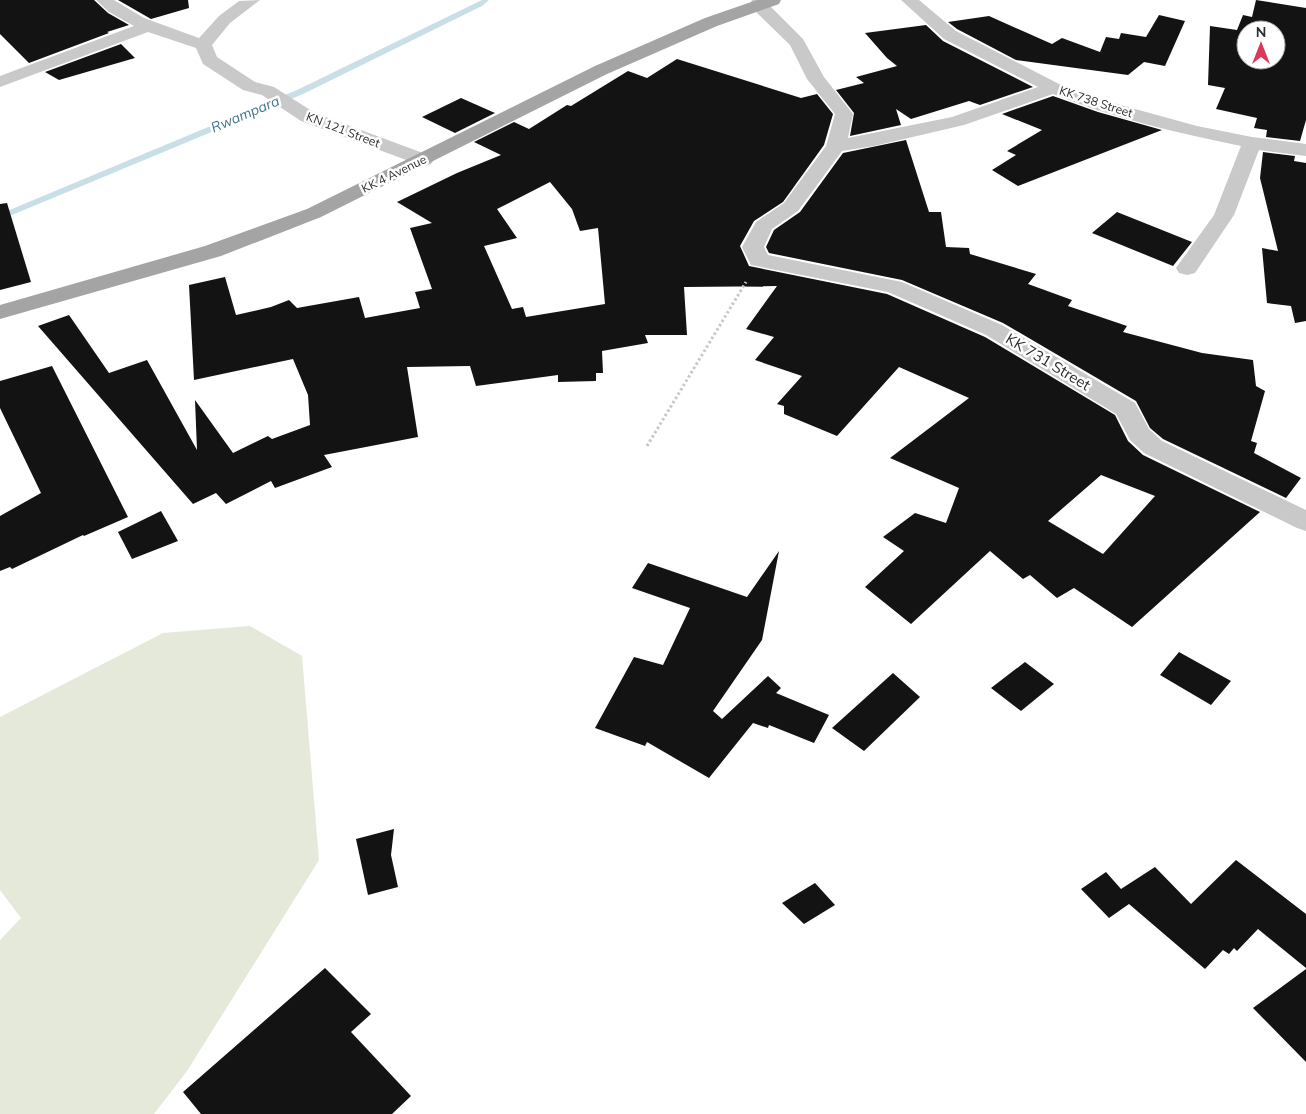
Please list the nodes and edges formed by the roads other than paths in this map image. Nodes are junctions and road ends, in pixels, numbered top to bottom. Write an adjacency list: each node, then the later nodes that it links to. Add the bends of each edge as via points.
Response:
1 (104, 0): 5 (street)
2 (252, 0): 6 (street, via 214,29)
3 (909, 0): 8 (street, KK 738 Street, via 950,35)
4 (766, 2): 10 (street, via 797,43 816,79 844,114); 12 (main road, KK 4 Avenue, via 711,22 602,70)
5 (149, 26): 6 (street); 7 (street)
6 (203, 46): 12 (street, KN 121 Street, via 209,60 249,86 268,91 294,110)
7 (0, 82)
8 (1053, 88): 9 (street, KK 738 Street, via 1106,107); 10 (street, via 957,121)
9 (1252, 143): 11 (street, KK 738 Street); 13 (street, via 1224,215)
10 (836, 146): 15 (street, KK 731 Street, via 791,207 763,226 753,247 759,260 894,287 994,330 1126,409 1139,434 1153,447)
11 (1306, 150)
12 (424, 160): 14 (main road, KK 4 Avenue, via 314,213 213,251)
13 (1187, 268)
14 (0, 312)
15 (1306, 521)

